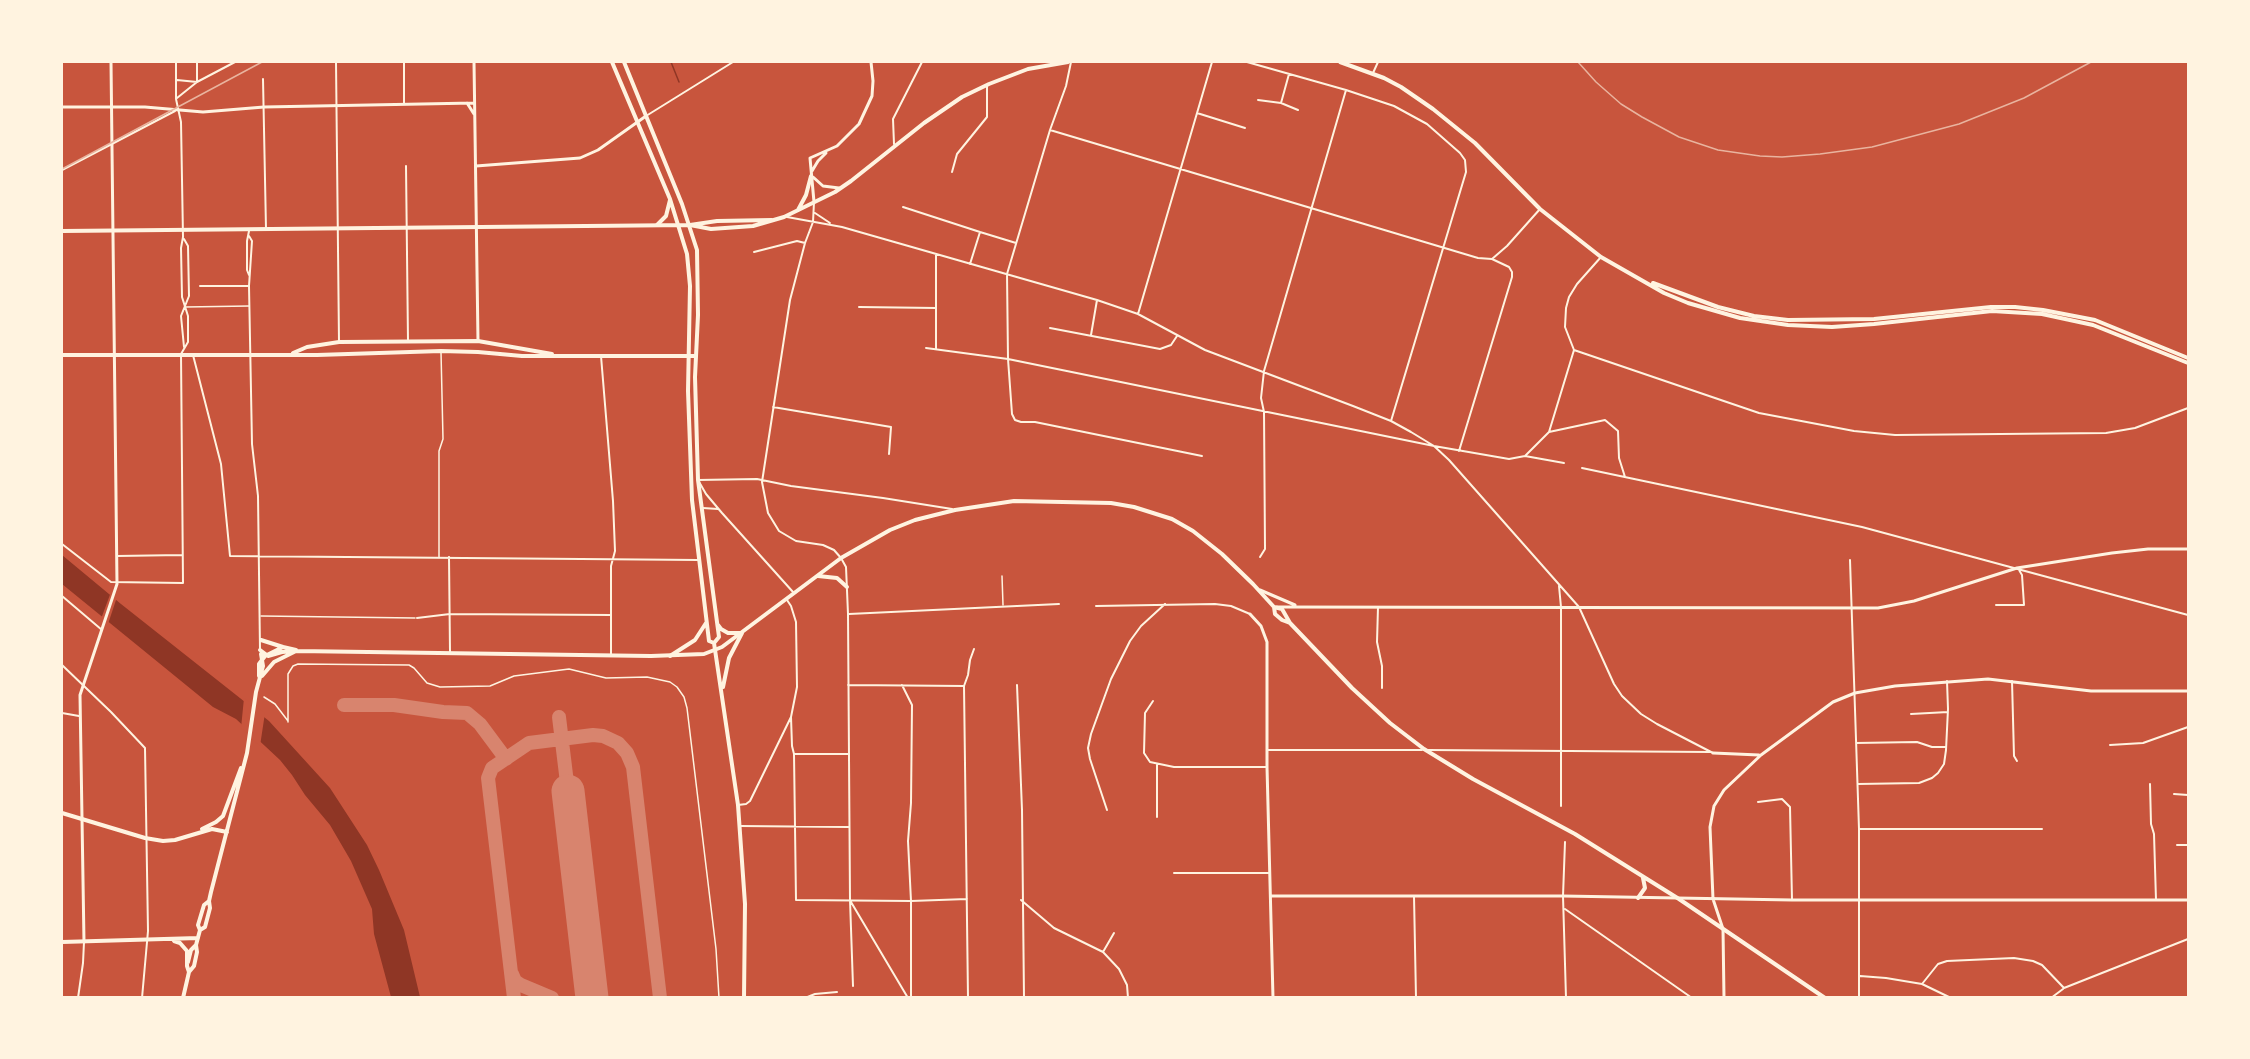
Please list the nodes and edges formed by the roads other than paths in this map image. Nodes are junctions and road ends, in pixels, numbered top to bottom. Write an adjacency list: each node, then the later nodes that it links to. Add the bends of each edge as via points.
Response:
1 (111, 62): 33 (street)
2 (176, 62): 21 (street)
3 (197, 62): 22 (street)
4 (235, 62): 22 (street)
5 (336, 62): 31 (street)
6 (404, 62): 30 (street)
7 (474, 62): 28 (street)
8 (612, 62): 40 (main road)
9 (624, 62): 39 (main road)
10 (733, 62): 39 (street)
11 (871, 62): 45 (street, via 873,88 867,111 849,136)
12 (922, 62): 44 (street, via 893,119)
13 (1069, 62): 23 (main road, via 1028,69); 42 (street, via 1066,86)
14 (1212, 62): 37 (street)
15 (1247, 62): 19 (street)
16 (1340, 62): 18 (main road)
17 (1378, 62): 18 (street)
18 (1373, 73): 57 (main road, via 1401,87 1475,143)
19 (1290, 74): 24 (street); 29 (street)
20 (263, 79): 34 (street)
21 (177, 80): 22 (street); 25 (street)
22 (197, 82): 25 (street)
23 (987, 85): 44 (main road, via 943,109); 50 (street, via 987,117 957,154)
24 (1346, 90): 56 (street); 79 (street, via 1413,115 1460,153 1467,166)
25 (177, 98): 35 (street)
26 (1258, 100): 29 (street)
27 (466, 103): 28 (street); 30 (street); 38 (street)
28 (474, 103): 38 (street)
29 (1281, 103): 36 (street)
30 (404, 104): 31 (street)
31 (336, 106): 34 (street); 69 (street)
32 (62, 107): 33 (street)
33 (112, 107): 35 (street); 43 (street)
34 (264, 107): 35 (street); 71 (street)
35 (178, 110): 43 (street); 72 (street)
36 (1298, 110)
37 (1197, 113): 41 (street); 49 (street)
38 (474, 115): 47 (street)
39 (646, 116): 40 (street); 65 (main road)
40 (637, 122): 47 (street, via 580,158); 53 (main road)
41 (1245, 129)
42 (1050, 130): 49 (street); 78 (street)
43 (113, 142): 48 (street); 74 (street)
44 (894, 146): 52 (main road)
45 (830, 150): 51 (street, via 815,164); 51 (street, via 810,158)
46 (406, 166): 68 (street)
47 (476, 166): 67 (street)
48 (62, 170)
49 (1180, 170): 56 (street); 94 (street)
50 (952, 172)
51 (811, 176): 52 (street, via 823,186); 54 (street); 58 (main road)
52 (840, 188): 54 (main road)
53 (670, 199): 63 (main road, via 668,213); 64 (main road)
54 (814, 202): 58 (main road); 59 (street)
55 (903, 207): 75 (street)
56 (1313, 208): 79 (street); 119 (street)
57 (1540, 209): 82 (main road); 83 (street)
58 (798, 210): 60 (main road)
59 (815, 212): 62 (street); 66 (street)
60 (784, 217): 61 (main road); 62 (street)
61 (772, 220): 65 (main road); 65 (main road, via 729,228 701,229)
62 (813, 222): 66 (street); 77 (street)
63 (657, 225): 64 (main road); 67 (main road)
64 (679, 225): 65 (main road); 114 (main road, via 689,265)
65 (690, 225): 115 (main road, via 697,250)
66 (832, 225): 81 (street)
67 (477, 226): 68 (main road); 99 (street)
68 (407, 227): 69 (main road); 98 (street)
69 (338, 228): 71 (main road); 100 (street)
70 (249, 229): 71 (main road); 72 (main road); 88 (street)
71 (266, 229)
72 (183, 230): 74 (main road); 76 (street)
73 (62, 231): 74 (main road)
74 (114, 231): 108 (street)
75 (980, 232): 78 (street); 84 (street)
76 (183, 237): 91 (street); 91 (street, via 188,246 189,296)
77 (805, 243): 80 (street, via 797,241); 120 (street, via 790,300)
78 (1016, 243): 85 (street)
79 (1444, 248): 83 (street); 123 (street)
80 (754, 252)
81 (936, 254): 84 (street); 93 (street)
82 (1601, 257): 86 (main road); 104 (street, via 1569,297 1565,327)
83 (1492, 259): 126 (street, via 1511,269 1512,277)
84 (970, 264): 85 (street)
85 (1007, 274): 89 (street); 117 (street)
86 (1644, 280): 116 (main road, via 1718,307 1788,320 1874,319 1991,307 2043,310 2096,320); 118 (main road, via 1714,312 1788,326 1853,325 1992,311 2042,314 2093,325)
87 (200, 286): 88 (street)
88 (249, 286): 90 (street)
89 (1097, 300): 94 (street); 96 (street)
90 (250, 306): 91 (lane); 106 (street)
91 (185, 307): 101 (street); 101 (street, via 188,342)
92 (859, 307): 93 (street)
93 (936, 308): 103 (street)
94 (1138, 314): 97 (street)
95 (1050, 328): 96 (street)
96 (1091, 335): 97 (street, via 1160,349 1171,345)
97 (1178, 336): 119 (street)
98 (408, 341): 99 (main road); 100 (main road)
99 (477, 341): 112 (main road)
100 (339, 342): 107 (main road)
101 (184, 347): 109 (street)
102 (926, 348): 103 (street)
103 (936, 349): 117 (street)
104 (1574, 350): 121 (street, via 1759,413 1895,435 2106,433 2135,428); 124 (street)
105 (441, 351): 107 (main road); 112 (main road); 145 (lane)
106 (250, 353): 107 (main road); 110 (main road); 142 (street)
107 (292, 353)
108 (115, 354): 109 (main road); 111 (main road); 141 (street)
109 (181, 354): 110 (main road); 140 (street)
110 (193, 354): 142 (street, via 221,464 230,556)
111 (62, 355)
112 (567, 356): 113 (main road)
113 (601, 356): 114 (main road); 147 (street)
114 (688, 356): 115 (main road); 148 (main road, via 689,462)
115 (696, 356): 133 (main road)
116 (2188, 358)
117 (1008, 359): 122 (street); 128 (street, via 1015,420)
118 (2188, 363)
119 (1264, 371): 122 (street); 123 (street)
120 (773, 407): 127 (street, via 891,427); 134 (street)
121 (2188, 408)
122 (1264, 412): 125 (street); 144 (street, via 1265,549)
123 (1391, 421): 125 (street)
124 (1549, 432): 129 (street); 132 (street, via 1599,420 1610,422 1618,431)
125 (1434, 446): 126 (street); 153 (street)
126 (1459, 451): 129 (street, via 1509,459)
127 (889, 454)
128 (1202, 456)
129 (1526, 456): 130 (street)
130 (1564, 463)
131 (1582, 468): 132 (street)
132 (1624, 477): 150 (street, via 1862,527)
133 (698, 480): 134 (street, via 740,478); 135 (main road); 136 (street)
134 (762, 482): 137 (street); 146 (street, via 768,513 779,531 796,541 823,545)
135 (700, 508): 136 (street); 178 (main road)
136 (719, 509): 157 (street)
137 (954, 510): 146 (main road, via 890,530); 156 (main road, via 1014,501 1134,507 1172,519 1193,531)
138 (62, 544): 154 (street, via 104,579)
139 (2188, 549): 150 (street, via 2148,549)
140 (182, 555): 141 (street); 154 (street, via 183,583)
141 (117, 556): 154 (street)
142 (259, 556): 145 (street); 176 (street)
143 (449, 557): 145 (street); 147 (street); 171 (street)
144 (1260, 557)
145 (440, 558)
146 (841, 558): 151 (main road); 155 (street, via 846,567)
147 (614, 559): 148 (street); 174 (street)
148 (698, 560): 179 (main road)
149 (1850, 560): 170 (street)
150 (2017, 568): 163 (street, via 2022,575 2024,605); 170 (street, via 1893,606); 175 (street)
151 (817, 576): 155 (main road, via 837,578); 157 (main road)
152 (1002, 576): 162 (lane)
153 (1558, 583): 168 (street); 169 (street)
154 (117, 584): 181 (street)
155 (847, 587): 172 (street)
156 (1259, 590): 165 (street); 167 (main road)
157 (795, 594): 159 (main road)
158 (62, 596): 181 (street)
159 (787, 600): 182 (main road); 214 (street, via 796,622 797,687)
160 (1059, 604): 162 (street)
161 (1165, 604): 164 (street); 173 (street, via 1231,606); 237 (street, via 1130,641 1090,734 1090,759)
162 (1004, 605): 172 (street)
163 (1996, 605)
164 (1096, 606)
165 (1297, 606): 166 (street); 167 (street)
166 (1378, 606): 168 (street); 204 (street)
167 (1274, 607): 180 (main road, via 1282,609); 180 (main road, via 1275,614)
168 (1561, 607): 169 (street); 221 (street)
169 (1579, 607): 170 (street); 223 (street, via 1622,696 1656,724)
170 (1852, 609): 207 (street)
171 (450, 614): 174 (street); 177 (street); 190 (street)
172 (848, 614): 200 (street)
173 (1250, 614): 219 (street, via 1261,626 1267,642)
174 (611, 615): 191 (street)
175 (2188, 615)
176 (260, 616): 177 (lane); 183 (street)
177 (417, 618)
178 (717, 621): 182 (main road, via 724,632); 184 (main road, via 719,637)
179 (706, 623): 184 (main road, via 709,641); 192 (main road, via 695,640)
180 (1290, 623): 220 (main road, via 1352,688)
181 (102, 630): 199 (street)
182 (742, 633): 187 (main road); 205 (main road, via 729,658)
183 (261, 640): 185 (main road); 188 (street)
184 (714, 644): 187 (main road)
185 (284, 647): 189 (main road); 193 (main road)
186 (974, 649): 203 (street)
187 (716, 650): 192 (main road); 205 (main road)
188 (260, 651): 193 (main road); 194 (main road)
189 (297, 651): 190 (main road); 193 (main road); 196 (main road, via 274,662)
190 (450, 652): 191 (main road)
191 (611, 654): 192 (main road)
192 (670, 656)
193 (264, 657): 194 (main road); 196 (main road)
194 (260, 664): 196 (main road)
195 (62, 665): 199 (street)
196 (259, 679): 222 (main road)
197 (1947, 681): 198 (street); 207 (street); 210 (street)
198 (2012, 681): 206 (street, via 2091,691); 227 (street)
199 (83, 685): 213 (street); 248 (street, via 145,747)
200 (849, 685): 201 (street); 225 (street)
201 (902, 685): 203 (street); 268 (street, via 912,705 908,841)
202 (1017, 685): 263 (street)
203 (964, 686): 259 (street)
204 (1382, 688)
205 (722, 691): 235 (main road)
206 (2188, 691)
207 (1855, 693): 216 (street); 226 (street, via 1833,702)
208 (264, 697): 290 (lane, via 275,704 288,722 288,674 298,664 409,665 427,683 440,687 490,686 514,676 569,669 606,678 659,678 677,687 687,708)
209 (1153, 701): 228 (street, via 1145,713 1143,753)
210 (1948, 712): 212 (street); 218 (street)
211 (62, 713): 213 (street)
212 (1911, 714)
213 (80, 716): 240 (street)
214 (791, 717): 224 (street); 235 (street, via 750,801)
215 (2188, 727): 217 (street, via 2143,743)
216 (1856, 743): 218 (street, via 1917,742); 230 (street)
217 (2110, 745)
218 (1945, 747): 230 (street, via 1944,764 1932,778 1914,784)
219 (1268, 750): 220 (street); 229 (street)
220 (1424, 750): 221 (street); 254 (main road, via 1575,834)
221 (1560, 750): 223 (street); 236 (street)
222 (247, 753): 246 (main road); 247 (main road, via 223,816)
223 (1713, 753): 226 (street)
224 (794, 754): 225 (street); 242 (street)
225 (848, 754): 243 (street)
226 (1761, 755): 261 (street, via 1724,790 1714,806 1710,827)
227 (2017, 761)
228 (1157, 765): 229 (street); 239 (street)
229 (1267, 767): 253 (street)
230 (1858, 784): 244 (street)
231 (2150, 784): 266 (street)
232 (2174, 794): 233 (street)
233 (2188, 795)
234 (1758, 802): 264 (street, via 1782,799 1790,807)
235 (738, 805): 241 (main road)
236 (1561, 806)
237 (1107, 810)
238 (62, 813): 240 (main road)
239 (1157, 817)
240 (81, 819): 248 (main road); 277 (street)
241 (740, 826): 242 (street); 291 (main road, via 745,904)
242 (794, 827): 243 (street); 262 (street, via 796,900)
243 (849, 827): 262 (street)
244 (1860, 829): 245 (street); 265 (street)
245 (2042, 829)
246 (227, 832): 247 (main road, via 212,829); 272 (main road, via 208,901 206,927 200,930)
247 (188, 836): 248 (main road, via 175,840)
248 (145, 838): 275 (street)
249 (1565, 842): 257 (street)
250 (2177, 845): 251 (street)
251 (2188, 845)
252 (1174, 873): 253 (street)
253 (1270, 873): 255 (street)
254 (1643, 877): 258 (main road, via 1645,888); 260 (main road)
255 (1271, 896): 256 (street); 297 (street)
256 (1414, 896): 257 (street); 298 (street)
257 (1563, 896): 258 (street); 269 (street)
258 (1638, 898): 260 (street)
259 (968, 899): 268 (street); 294 (street)
260 (1679, 899): 261 (street); 270 (main road)
261 (1713, 899): 264 (street); 270 (street)
262 (850, 900): 268 (street); 284 (street); 293 (street)
263 (1021, 900): 279 (street, via 1054,928); 295 (street)
264 (1792, 900): 265 (street)
265 (1860, 900): 266 (street); 282 (street)
266 (2156, 900): 267 (street)
267 (2188, 900)
268 (911, 901): 293 (street)
269 (1565, 909): 299 (street); 300 (street)
270 (1723, 928): 301 (street); 302 (main road)
271 (1114, 933): 279 (street)
272 (198, 938): 273 (main road); 278 (main road)
273 (171, 939): 275 (main road); 280 (main road, via 187,951)
274 (2188, 939): 285 (street)
275 (147, 940): 277 (main road); 288 (street)
276 (62, 942): 277 (main road)
277 (84, 942): 287 (street)
278 (196, 945): 280 (main road); 281 (main road, via 194,966)
279 (1103, 952): 296 (street, via 1119,969)
280 (187, 966): 281 (main road)
281 (189, 972): 289 (main road)
282 (1860, 976): 283 (street); 303 (street)
283 (1922, 984): 285 (street, via 1938,964 1947,961 2014,958 2042,965); 304 (street)
284 (853, 986)
285 (2064, 988): 305 (street)
286 (837, 992): 292 (street)
287 (78, 998)
288 (142, 998)
289 (183, 998)
290 (719, 998)
291 (744, 998)
292 (805, 998)
293 (909, 998)
294 (968, 998)
295 (1024, 998)
296 (1128, 998)
297 (1273, 998)
298 (1416, 998)
299 (1566, 998)
300 (1692, 998)
301 (1724, 998)
302 (1825, 998)
303 (1859, 998)
304 (1951, 998)
305 (2051, 998)

